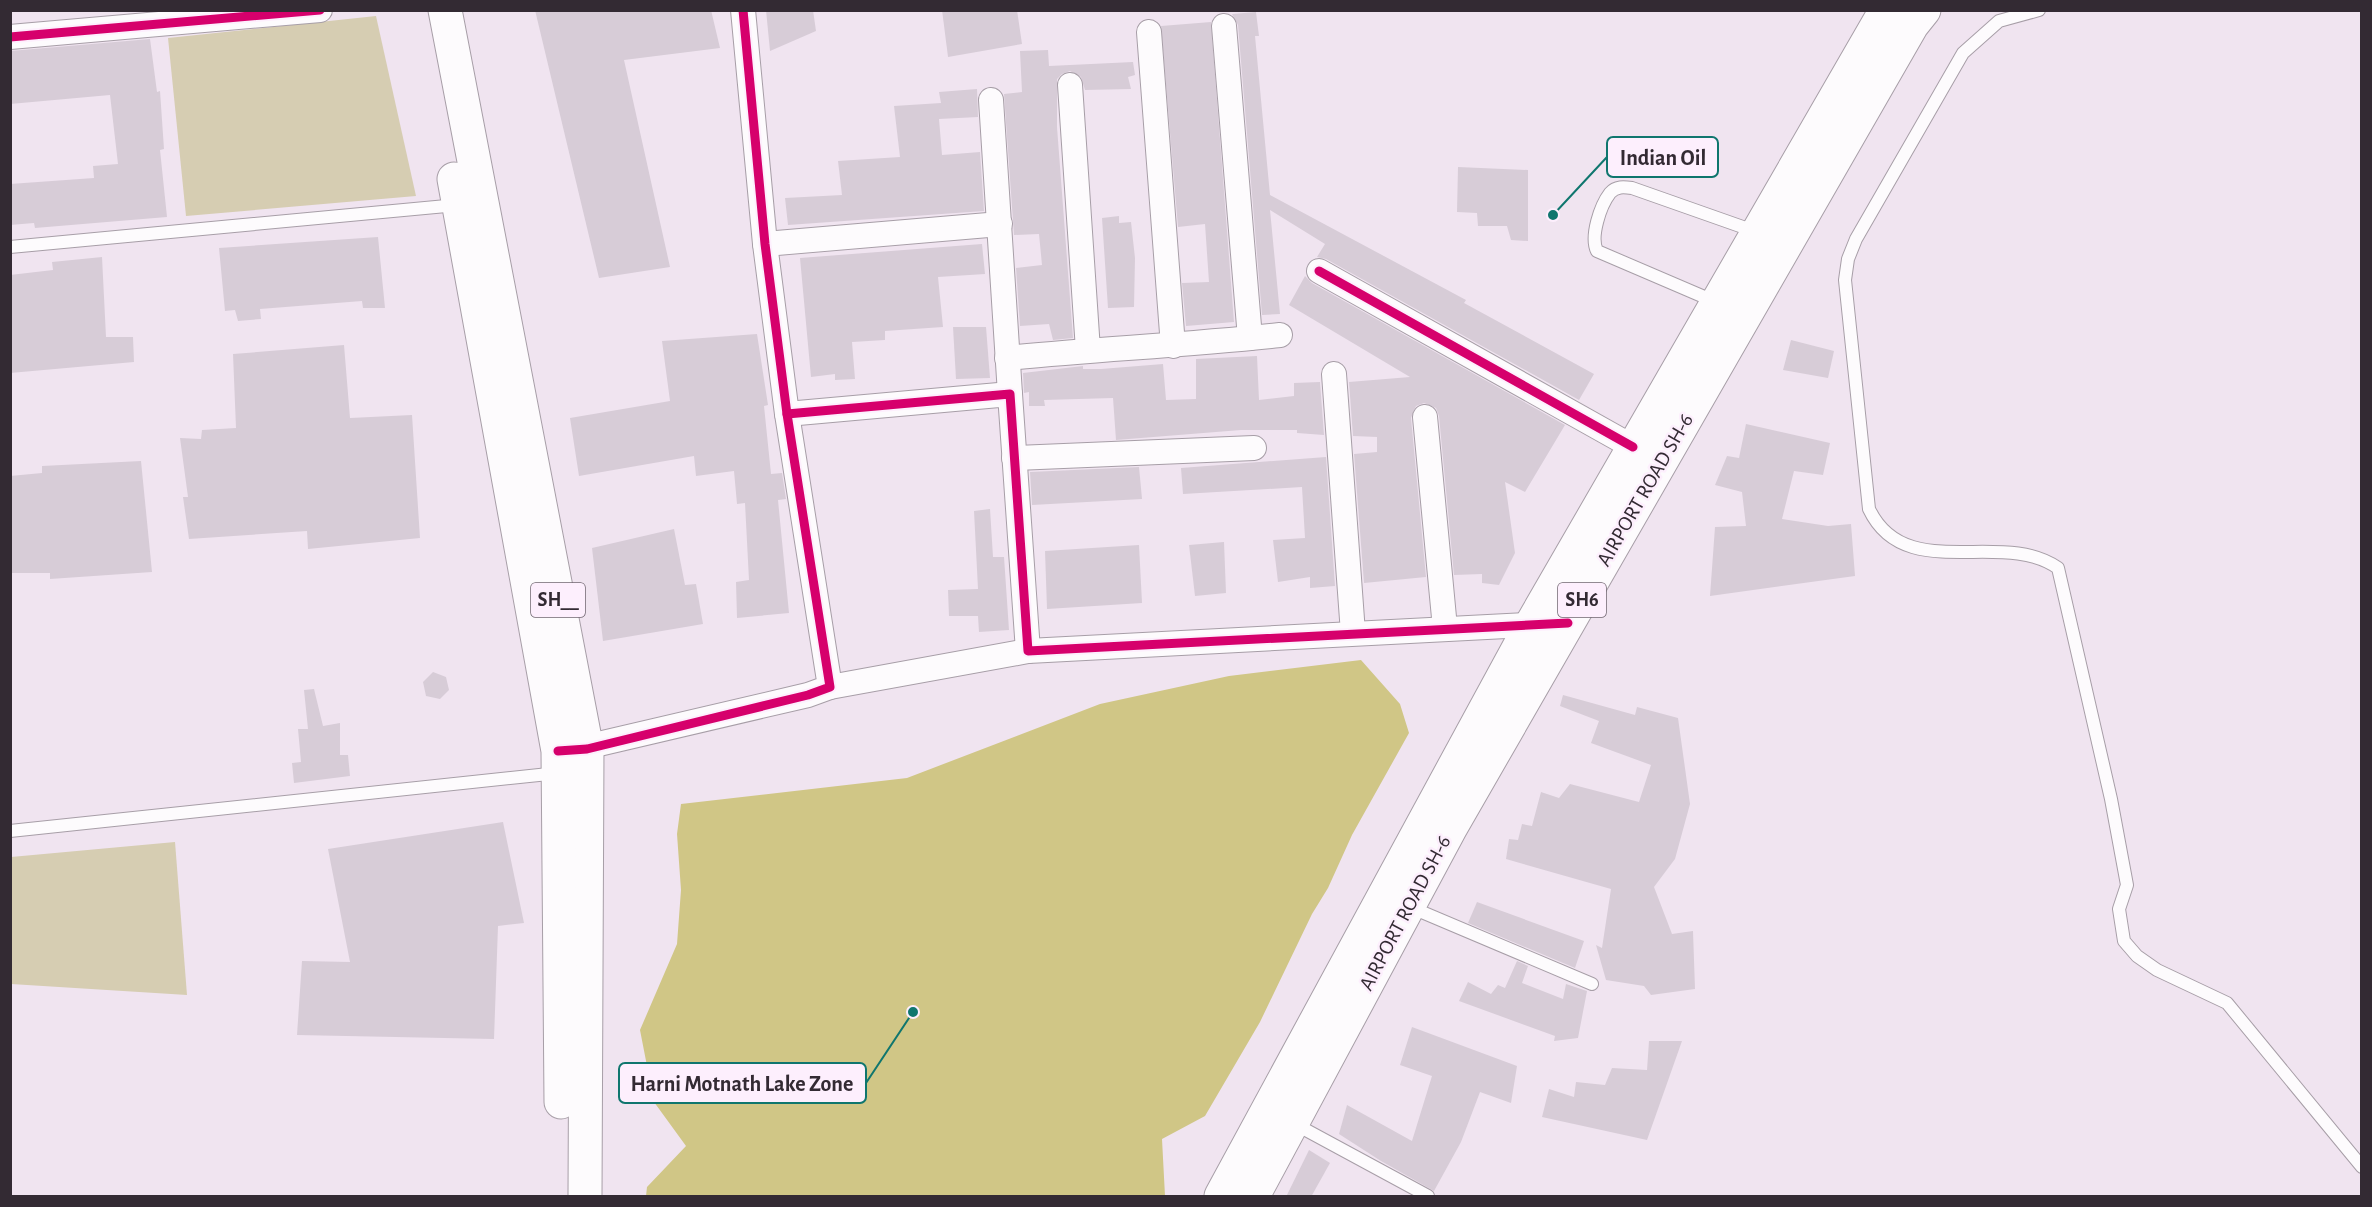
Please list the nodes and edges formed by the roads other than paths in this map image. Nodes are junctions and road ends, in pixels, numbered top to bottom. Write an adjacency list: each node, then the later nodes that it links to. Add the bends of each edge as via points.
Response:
1 (320, 10): 8 (street)
2 (423, 10): 14 (main road)
3 (445, 10): 39 (main road, SH__)
4 (743, 10): 17 (street)
5 (1886, 10): 16 (main road, SH6)
6 (1924, 10): 33 (main road, AIRPORT ROAD SH-6 / SH6)
7 (2038, 10): 44 (lane, via 1999,21 1963,53 1848,259 1845,280 1869,509 1886,534 1921,550 2034,555 2058,568 2109,788 2127,885 2119,909 2124,941 2157,970 2227,1003)
8 (104, 20): 11 (street)
9 (1224, 26): 22 (street)
10 (1149, 32): 23 (street)
11 (10, 37)
12 (1070, 85): 24 (street)
13 (991, 100): 15 (street)
14 (459, 205): 18 (lane); 39 (main road)
15 (1000, 224): 17 (street); 25 (street)
16 (1758, 232): 20 (main road, SH6); 20 (lane, via 1632,188 1620,187 1610,193 1593,234 1597,251)
17 (765, 244): 28 (street)
18 (10, 247)
19 (1319, 271): 30 (street)
20 (1717, 303): 30 (main road, SH6)
21 (1280, 335): 22 (street)
22 (1250, 338): 23 (street)
23 (1173, 346): 24 (street)
24 (1088, 350): 25 (street)
25 (1007, 358): 27 (street)
26 (1334, 374): 36 (street)
27 (1010, 394): 28 (street); 32 (street)
28 (787, 414): 38 (street)
29 (1425, 417): 35 (street)
30 (1633, 447): 34 (main road, SH6)
31 (1254, 448): 32 (street)
32 (1014, 458): 37 (street)
33 (1568, 623): 34 (street); 41 (main road, AIRPORT ROAD SH-6 / SH6)
34 (1531, 625): 35 (street); 43 (main road, SH6)
35 (1445, 628): 36 (street)
36 (1353, 633): 37 (street)
37 (1028, 651): 38 (street)
38 (830, 687): 39 (street)
39 (572, 765): 40 (lane); 45 (main road); 46 (main road, SH__)
40 (10, 831)
41 (1408, 906): 42 (lane); 43 (main road, AIRPORT ROAD SH-6 / SH6)
42 (1592, 984)
43 (1277, 1132): 47 (main road, SH6); 48 (main road, AIRPORT ROAD SH-6 / SH6); 49 (lane)
44 (2361, 1167)
45 (563, 1197)
46 (585, 1197)
47 (1221, 1197)
48 (1252, 1197)
49 (1428, 1197)

